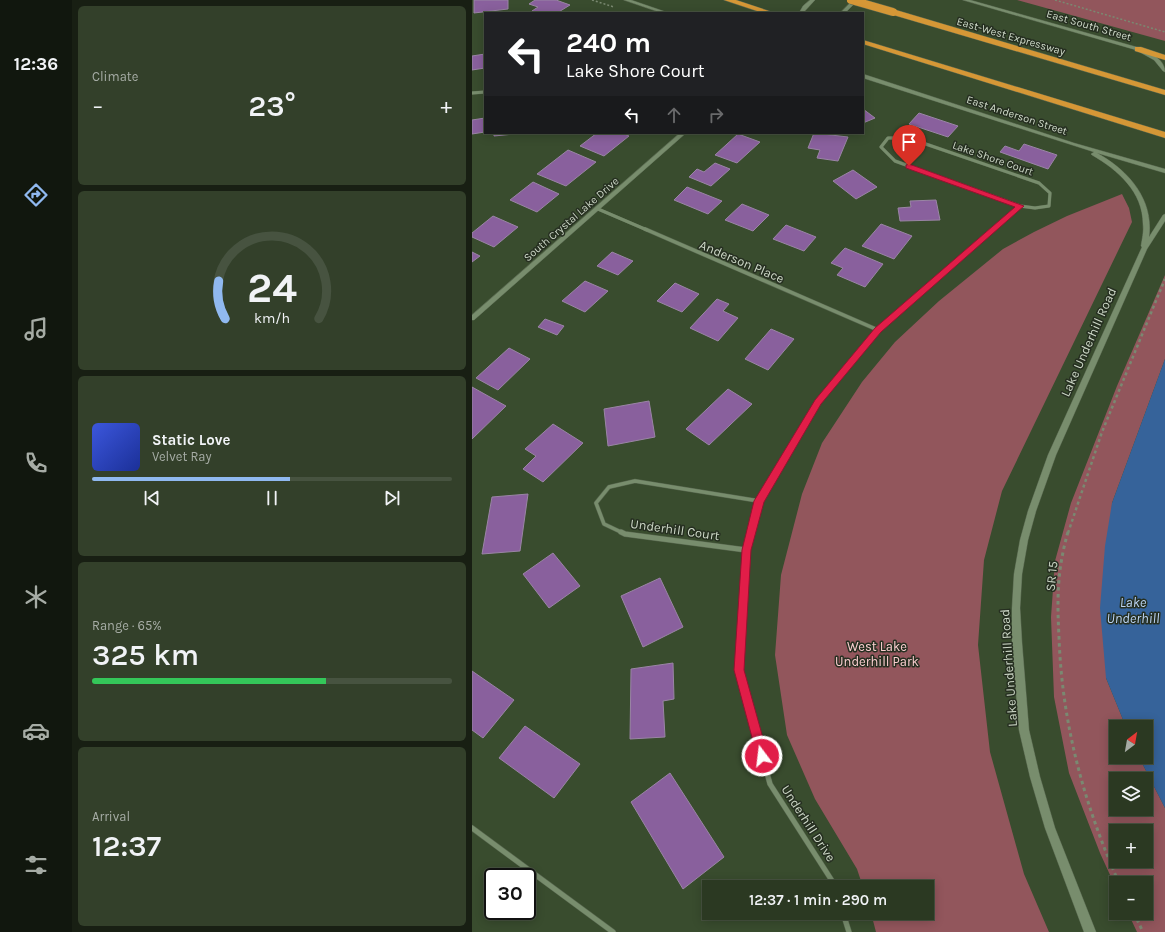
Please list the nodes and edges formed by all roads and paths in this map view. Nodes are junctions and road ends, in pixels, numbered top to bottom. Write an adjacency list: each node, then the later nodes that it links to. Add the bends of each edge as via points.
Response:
1 (592, 0): 9 (path)
2 (626, 0): 10 (main road)
3 (728, 0): 11 (highway)
4 (813, 0): 12 (main road)
5 (851, 0): 21 (highway, East-West Expressway, bridge)
6 (856, 0): 13 (main road)
7 (965, 0): 16 (main road, East South Street)
8 (1055, 0): 14 (path)
9 (619, 9)
10 (664, 12)
11 (767, 12)
12 (802, 12)
13 (843, 12)
14 (1165, 32)
15 (864, 42): 24 (highway)
16 (1138, 49): 17 (highway); 18 (main road, via 1156,59)
17 (1165, 58)
18 (1165, 70)
19 (864, 76): 25 (main road, East Anderson Street)
20 (484, 92): 22 (street)
21 (1165, 93)
22 (472, 94)
23 (682, 134): 28 (street, South Crystal Lake Drive)
24 (1165, 135)
25 (1072, 144): 26 (main road, East Anderson Street); 30 (main road, Lake Underhill Road, via 1111,164 1126,176 1134,188 1146,218)
26 (1165, 171)
27 (1020, 206): 27 (street, Lake Shore Court, via 1049,206 1050,193 1039,183 917,141 888,138 881,147 895,161); 33 (street, Underhill Drive)
28 (598, 209): 32 (street, South Crystal Lake Drive); 33 (street, Anderson Place)
29 (1165, 216): 30 (main road, Lake Underhill Road)
30 (1144, 249): 43 (main road, Lake Underhill Road, via 1042,480 1024,540 1018,574 1016,608 1024,730 1050,828)
31 (1165, 280): 37 (path, SR 15, via 1093,458 1068,532 1058,579 1059,652 1065,716 1078,778)
32 (472, 318)
33 (878, 330): 34 (street, Underhill Drive, via 818,402)
34 (759, 501): 35 (street, Underhill Drive); 35 (street, Underhill Court, via 635,481 609,488 596,504 604,524 625,534)
35 (746, 550): 38 (street, Underhill Drive, via 739,670 770,784)
36 (472, 828): 41 (street)
37 (1116, 876)
38 (833, 880)
39 (845, 920): 42 (street)
40 (1137, 920): 44 (path)
41 (613, 932)
42 (849, 932)
43 (1090, 932)
44 (1143, 932)

